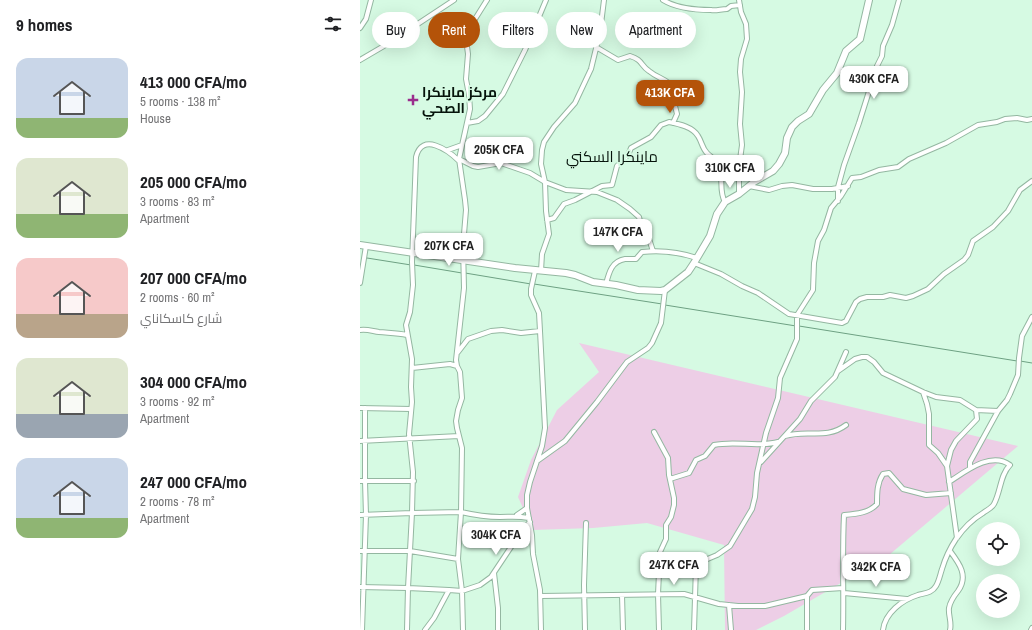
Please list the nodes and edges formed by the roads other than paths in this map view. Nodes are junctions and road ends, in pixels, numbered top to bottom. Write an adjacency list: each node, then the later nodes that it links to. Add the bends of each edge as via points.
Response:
1 (370, 0): 12 (street, via 366,19)
2 (454, 0): 15 (street)
3 (488, 0): 17 (street, via 470,27 466,39 466,79 470,109)
4 (546, 0): 17 (street, via 503,94 485,116 478,121)
5 (604, 0): 11 (street)
6 (663, 0): 10 (street, via 673,5 710,10)
7 (739, 0): 10 (street)
8 (869, 0): 24 (street, via 860,39 846,51 837,73 823,90 810,114 792,127 782,160 773,171)
9 (899, 0): 26 (street)
10 (740, 5): 28 (street, via 746,24 747,39 740,72 742,145)
11 (602, 12)
12 (360, 28)
13 (596, 48): 23 (street, via 591,69 575,103 544,142 540,158)
14 (598, 48): 18 (street, via 618,60 630,56 638,59 650,72 668,82 675,93 677,114)
15 (360, 60)
16 (1032, 119): 25 (street, via 1005,119 978,125 898,167 852,178)
17 (467, 122): 19 (street)
18 (673, 122): 27 (street, via 661,125 652,137 631,148 628,156 617,166 612,185); 30 (street, via 694,131 706,152 717,163 721,171 721,193)
19 (462, 145): 20 (street); 21 (street)
20 (448, 150): 21 (street); 34 (street, via 430,144 417,152)
21 (459, 160): 23 (street, via 478,167 501,163 536,175); 35 (street, via 465,200)
22 (1032, 181): 41 (street, via 1020,190 1008,211 993,227 973,241 964,260 928,289 906,298 890,295 867,297 856,302 846,321 842,323)
23 (545, 182): 27 (street, via 570,191); 31 (street)
24 (749, 186): 26 (street, via 769,190 792,185 808,189); 28 (street)
25 (848, 186): 26 (street); 29 (street)
26 (838, 187): 29 (street)
27 (592, 191): 31 (street, via 564,204 554,218); 33 (street, via 617,200 633,211 639,217)
28 (739, 194): 30 (street)
29 (838, 201): 41 (street, via 831,208 818,241 813,290)
30 (725, 202): 36 (street)
31 (547, 220): 37 (street, via 549,234)
32 (363, 245): 34 (street); 38 (street)
33 (653, 251): 36 (street, via 674,252); 39 (street, via 642,252 636,259 624,259 613,265)
34 (412, 253): 35 (street); 45 (street, via 413,285 406,326)
35 (464, 260): 37 (street); 47 (street, via 464,288)
36 (696, 261): 40 (street, via 688,272); 41 (street, via 758,293 789,314)
37 (538, 271): 39 (street, via 566,273); 44 (street, via 531,294 539,313)
38 (360, 283)
39 (606, 284): 40 (street, via 638,290)
40 (665, 290): 67 (street, via 661,322 652,343 627,362 566,441)
41 (797, 315): 66 (street, via 796,339 780,378 778,398)
42 (1032, 317): 58 (street, via 1022,336 1018,375 1007,400)
43 (360, 330): 45 (street)
44 (540, 330): 47 (street, via 521,333 491,331 468,339); 67 (street, via 545,428)
45 (408, 335): 51 (street)
46 (846, 352): 52 (street)
47 (457, 353): 48 (street)
48 (456, 360): 49 (street); 50 (street)
49 (450, 364): 50 (street); 51 (street)
50 (457, 366): 61 (street, via 460,372 462,398 457,415)
51 (412, 368): 56 (street)
52 (838, 371): 53 (street, via 855,359 867,357 883,373); 62 (street)
53 (923, 392): 57 (street, via 936,397 960,400); 69 (street, via 929,414 929,446 938,453)
54 (360, 408): 55 (street)
55 (366, 408): 56 (street); 64 (street)
56 (411, 409): 63 (street)
57 (976, 410): 58 (street); 69 (street, via 977,419 956,441)
58 (998, 411): 70 (street, via 970,462)
59 (846, 425): 62 (street, via 827,434 794,433)
60 (654, 432): 71 (street, via 668,458)
61 (459, 436): 63 (street); 77 (street, via 462,448)
62 (785, 436): 65 (street)
63 (409, 438): 64 (street); 73 (street)
64 (362, 441): 72 (street)
65 (778, 442): 66 (street); 68 (street)
66 (764, 445): 68 (street); 71 (street, via 714,445 707,454 696,460 689,473)
67 (537, 461): 76 (street, via 527,495)
68 (761, 463): 101 (street, via 752,509 732,543 721,553 696,564)
69 (947, 466): 74 (street)
70 (970, 468): 74 (street); 84 (street, via 998,459 1010,465 1005,469 993,505)
71 (670, 479): 96 (street, via 674,505 666,525 666,539 660,552)
72 (362, 481): 73 (street); 79 (street)
73 (414, 481): 78 (street)
74 (949, 482): 75 (street)
75 (951, 493): 84 (street); 92 (street, via 926,495 903,489 889,473 883,474 877,488 877,504 872,509 857,514 844,515)
76 (527, 508): 81 (street); 82 (street)
77 (461, 512): 78 (street); 81 (street, via 479,516); 88 (street)
78 (412, 513): 79 (street); 87 (street)
79 (366, 514): 80 (street); 85 (street)
80 (360, 515)
81 (517, 515): 82 (street)
82 (529, 520): 89 (street); 99 (street)
83 (586, 523): 97 (street)
84 (957, 538): 86 (street)
85 (362, 551): 87 (street); 90 (street)
86 (950, 551): 102 (street, via 937,586 932,591); 118 (street, via 963,575 962,583 949,609)
87 (410, 552): 88 (street); 91 (street)
88 (458, 559): 94 (street)
89 (494, 573): 94 (street, via 480,585); 108 (street)
90 (362, 587): 91 (street); 104 (street)
91 (408, 588): 93 (street); 105 (street)
92 (843, 588): 95 (street); 100 (street, via 812,590)
93 (449, 590): 94 (street); 106 (street)
94 (462, 591): 107 (street)
95 (844, 593): 102 (street); 116 (street)
96 (658, 594): 98 (street); 101 (street, via 684,594); 112 (street)
97 (584, 595): 98 (street); 99 (street); 110 (street)
98 (622, 595): 111 (street)
99 (540, 596): 109 (street)
100 (807, 596): 103 (street, via 765,606); 115 (street)
101 (695, 597): 103 (street); 113 (street)
102 (908, 600): 117 (street, via 891,612)
103 (729, 605): 114 (street)
104 (362, 630)
105 (407, 630)
106 (425, 630)
107 (463, 630)
108 (498, 630)
109 (541, 630)
110 (585, 630)
111 (623, 630)
112 (659, 630)
113 (694, 630)
114 (731, 630)
115 (807, 630)
116 (844, 630)
117 (882, 630)
118 (950, 630)

